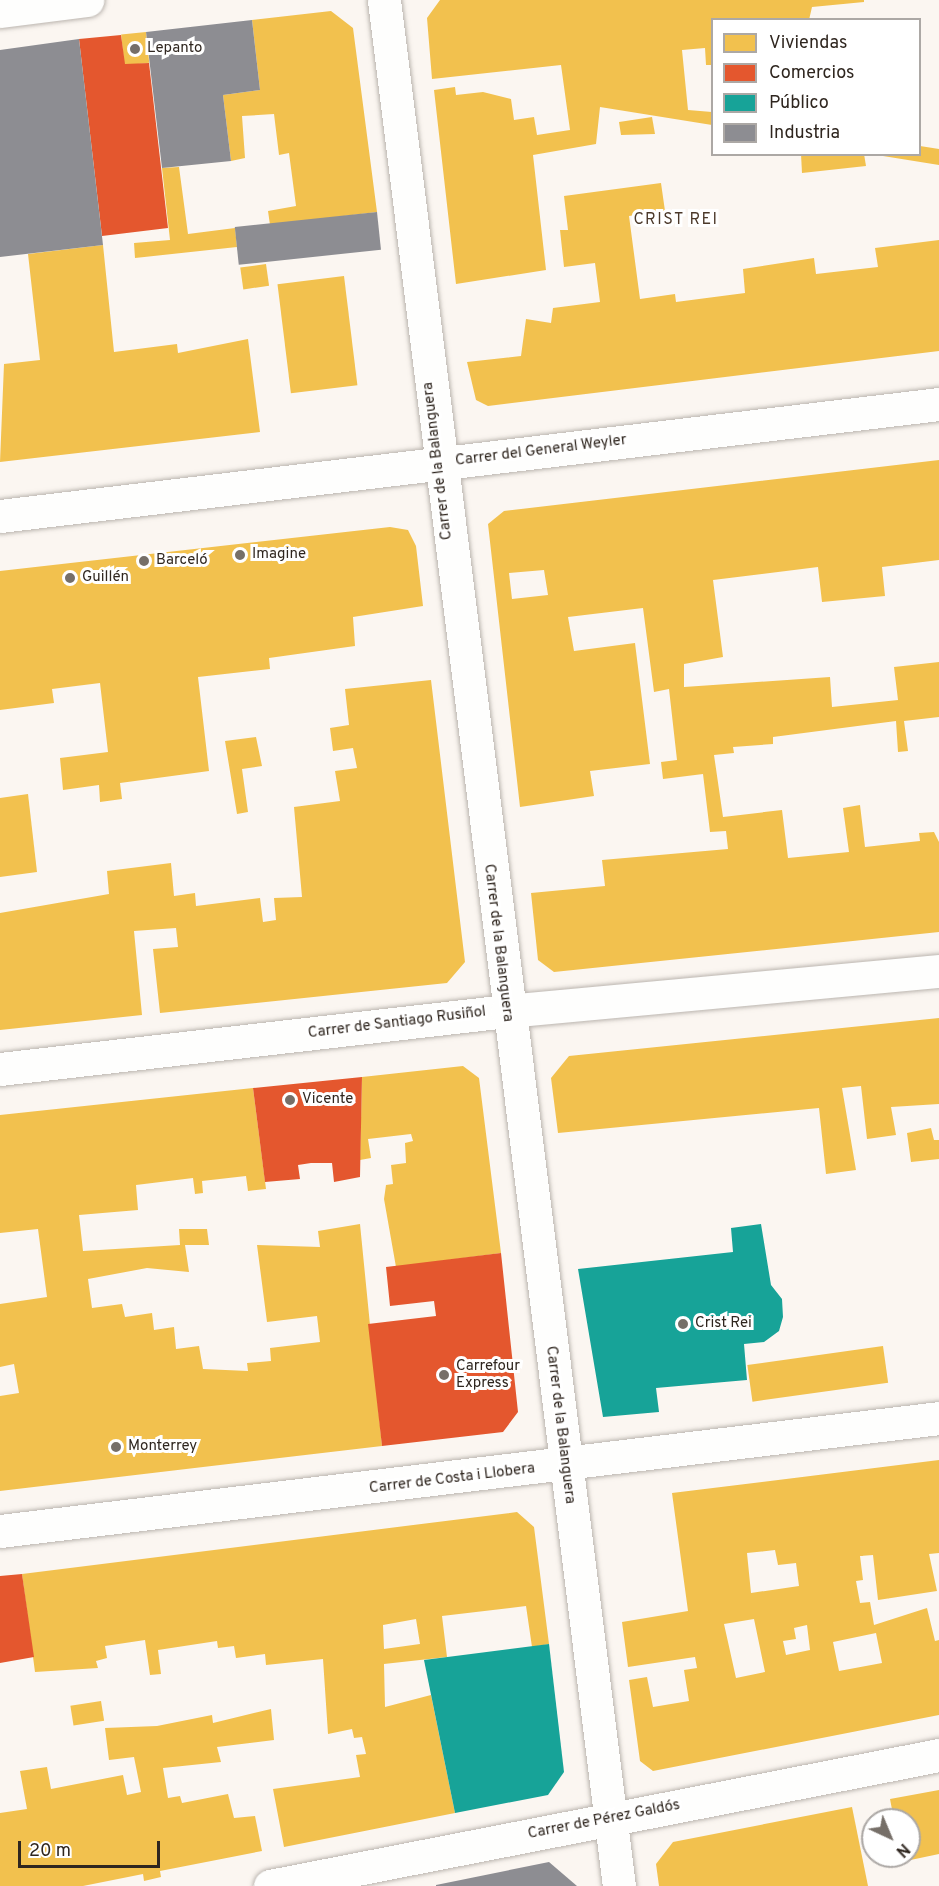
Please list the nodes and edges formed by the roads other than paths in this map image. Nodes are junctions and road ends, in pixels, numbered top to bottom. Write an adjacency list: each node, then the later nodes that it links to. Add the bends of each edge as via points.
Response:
1 (87, 0): 3 (street)
2 (384, 0): 5 (street, Carrer de la Balanguera)
3 (0, 10)
4 (939, 404): 5 (street, Carrer del General Weyler)
5 (438, 463): 6 (street, Carrer del General Weyler); 8 (street, Carrer de la Balanguera)
6 (0, 516)
7 (939, 971): 8 (street, Carrer de Santiago Rusiñol)
8 (507, 1011): 9 (street, Carrer de Santiago Rusiñol); 11 (street, Carrer de la Balanguera)
9 (0, 1069)
10 (939, 1418): 11 (street, Carrer de Costa i Llobera)
11 (566, 1466): 12 (street, Carrer de Costa i Llobera); 14 (street, Carrer de la Balanguera)
12 (0, 1531)
13 (939, 1755): 14 (street, Carrer de Pérez Galdós)
14 (610, 1819): 15 (street, Carrer de Pérez Galdós); 16 (street, Carrer de la Balanguera)
15 (270, 1886)
16 (619, 1886)

